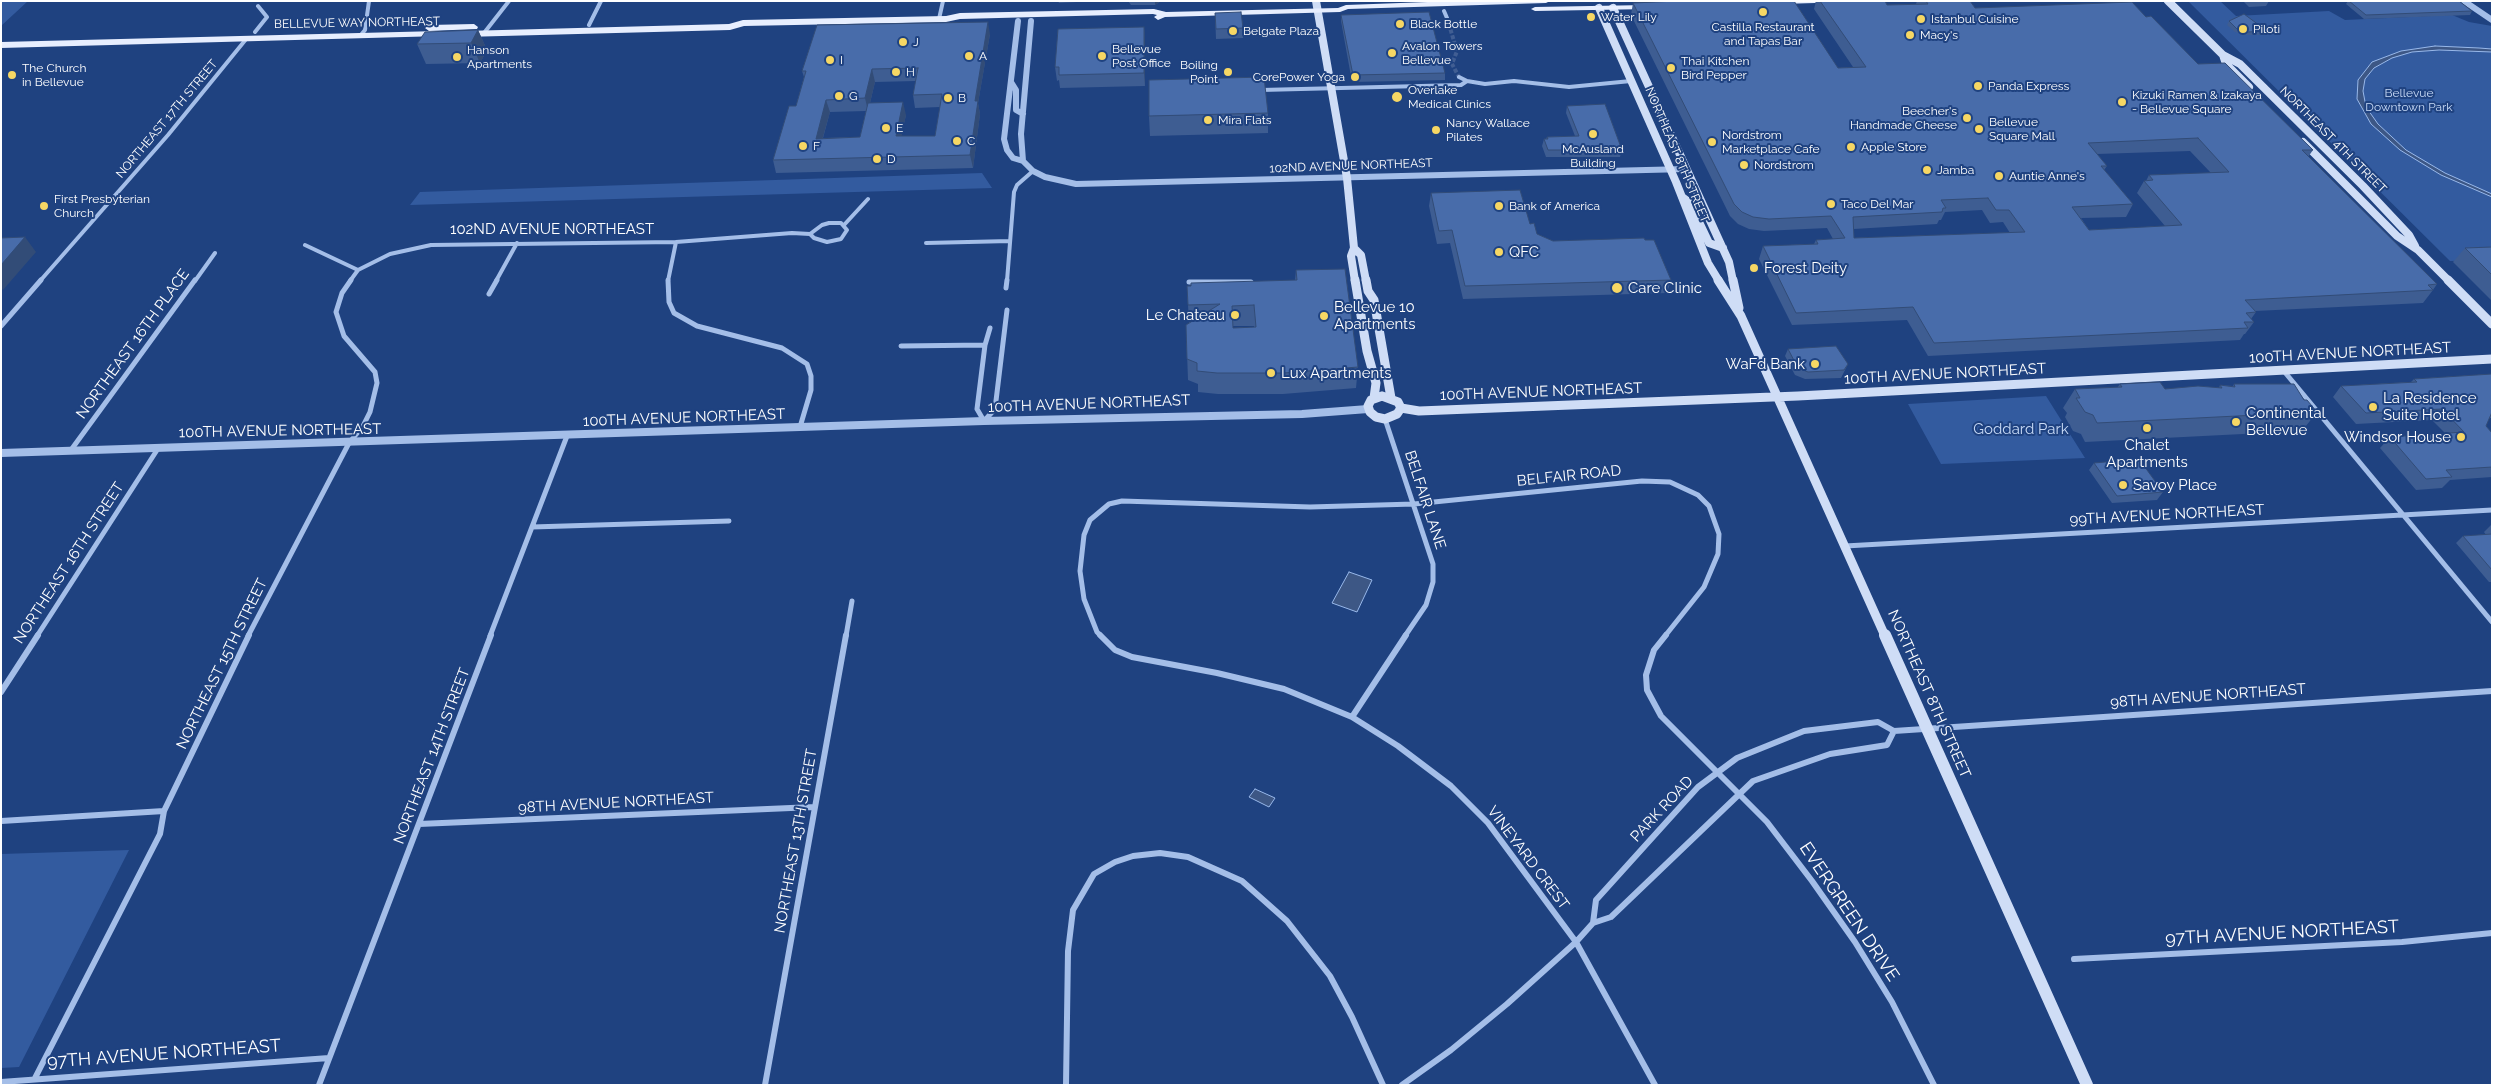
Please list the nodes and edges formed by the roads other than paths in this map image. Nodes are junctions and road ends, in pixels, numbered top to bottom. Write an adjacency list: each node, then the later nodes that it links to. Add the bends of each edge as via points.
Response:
1 (369, 1): 26 (street)
2 (509, 1): 24 (street)
3 (601, 1): 23 (street)
4 (943, 1): 20 (street)
5 (1022, 1): 18 (main road)
6 (1034, 1): 19 (main road)
7 (1546, 1): 17 (main road, BELLEVUE WAY NORTHEAST, via 1346,6)
8 (1815, 1): 11 (main road)
9 (2168, 1): 33 (main road, NORTHEAST 4TH STREET)
10 (2464, 1): 21 (street)
11 (1773, 2)
12 (1598, 4): 13 (main road, BELLEVUE WAY NORTHEAST); 17 (main road, BELLEVUE WAY NORTHEAST, via 1446,14 1348,13); 36 (main road, NORTHEAST 8TH STREET)
13 (1612, 4): 16 (main road, BELLEVUE WAY NORTHEAST); 44 (main road, NORTHEAST 8TH STREET)
14 (258, 6): 25 (street, via 267,18)
15 (1317, 6): 17 (main road, BELLEVUE WAY NORTHEAST); 19 (main road, BELLEVUE WAY NORTHEAST, via 1165,15 1152,19); 38 (main road)
16 (1656, 6)
17 (1340, 10)
18 (1019, 18): 19 (main road, BELLEVUE WAY NORTHEAST); 20 (main road, BELLEVUE WAY NORTHEAST, via 962,22); 37 (street)
19 (1032, 18): 41 (street)
20 (942, 19): 22 (main road, BELLEVUE WAY NORTHEAST)
21 (2492, 20)
22 (743, 23): 23 (main road, BELLEVUE WAY NORTHEAST, via 731,20); 24 (main road, BELLEVUE WAY NORTHEAST, via 730,27)
23 (589, 25): 24 (main road, BELLEVUE WAY NORTHEAST)
24 (486, 30): 26 (main road, BELLEVUE WAY NORTHEAST)
25 (255, 32): 26 (main road, BELLEVUE WAY NORTHEAST); 27 (main road, BELLEVUE WAY NORTHEAST); 30 (main road)
26 (362, 33): 28 (main road, BELLEVUE WAY NORTHEAST)
27 (109, 37): 29 (main road, BELLEVUE WAY NORTHEAST); 31 (main road)
28 (247, 38): 30 (main road, BELLEVUE WAY NORTHEAST); 71 (street, NORTHEAST 17TH STREET, via 168,135)
29 (1, 39)
30 (225, 39): 31 (main road, BELLEVUE WAY NORTHEAST)
31 (70, 44): 32 (main road, BELLEVUE WAY NORTHEAST)
32 (1, 45)
33 (2223, 55): 40 (main road, NORTHEAST 4TH STREET, via 2226,64); 59 (main road, NORTHEAST 4TH STREET, via 2240,64 2333,156 2409,235)
34 (1459, 77): 35 (street)
35 (1467, 81): 36 (street, via 1569,87); 38 (street, via 1461,85)
36 (1631, 81): 45 (main road, NORTHEAST 8TH STREET)
37 (1011, 82): 41 (street, via 1016,90 1016,110); 43 (street, 102ND AVENUE NORTHEAST, via 1004,139 1013,158)
38 (1332, 89): 39 (street); 47 (main road)
39 (1254, 90)
40 (2252, 90)
41 (1023, 114): 43 (street)
42 (2298, 137): 59 (main road, NORTHEAST 4TH STREET, via 2397,236)
43 (1022, 160): 46 (street, 102ND AVENUE NORTHEAST)
44 (1687, 169): 45 (street, 102ND AVENUE NORTHEAST); 58 (main road, NORTHEAST 8TH STREET)
45 (1670, 170): 47 (street, 102ND AVENUE NORTHEAST); 48 (main road, NORTHEAST 8TH STREET)
46 (1033, 171): 47 (street, 102ND AVENUE NORTHEAST, via 1076,184); 52 (street, via 1014,192)
47 (1347, 178): 57 (main road)
48 (1682, 197): 58 (main road, via 1690,203 1709,243); 69 (main road, NORTHEAST 8TH STREET, via 1708,262)
49 (868, 199): 50 (street, 102ND AVENUE NORTHEAST)
50 (844, 225): 51 (street, 102ND AVENUE NORTHEAST, via 841,222 829,223); 51 (street, 102ND AVENUE NORTHEAST, via 847,230 836,241 820,240)
51 (810, 234): 53 (street, 102ND AVENUE NORTHEAST)
52 (1010, 241): 55 (street); 66 (street)
53 (676, 242): 54 (street, 102ND AVENUE NORTHEAST); 84 (street, via 667,288 674,313 698,326 782,348 807,364 811,390)
54 (517, 243): 61 (street, 102ND AVENUE NORTHEAST, via 449,243 414,248 390,254); 67 (street)
55 (926, 243)
56 (304, 245): 61 (street)
57 (1354, 248): 64 (main road, via 1351,256); 65 (main road, via 1361,255)
58 (1723, 248): 69 (main road, NORTHEAST 8TH STREET)
59 (2418, 250): 70 (main road, NORTHEAST 4TH STREET)
60 (215, 253): 88 (street, NORTHEAST 16TH PLACE)
61 (358, 270): 86 (street, NORTHEAST 15TH STREET, via 342,293 336,312 344,336 375,372 378,383 370,412)
62 (1189, 282): 63 (street)
63 (1256, 282)
64 (1352, 282): 65 (street); 78 (main road, via 1376,383)
65 (1366, 282): 79 (main road, via 1374,300)
66 (1006, 288)
67 (489, 294)
68 (1007, 310): 83 (street, via 995,409)
69 (1741, 316): 77 (main road, NORTHEAST 8TH STREET)
70 (2492, 324)
71 (1, 326)
72 (990, 328): 73 (street)
73 (985, 345): 74 (street); 83 (street, via 977,409)
74 (901, 346)
75 (2492, 359): 76 (main road, 100TH AVENUE NORTHEAST)
76 (2283, 370): 77 (main road, 100TH AVENUE NORTHEAST); 92 (street)
77 (1777, 396): 80 (main road, 100TH AVENUE NORTHEAST, via 1419,411); 95 (main road, NORTHEAST 8TH STREET)
78 (1374, 398): 79 (main road); 81 (main road)
79 (1391, 398): 80 (main road, via 1398,402)
80 (1400, 408): 82 (main road, via 1394,417)
81 (1368, 409): 82 (main road, via 1376,417); 83 (street, 100TH AVENUE NORTHEAST, via 1302,414)
82 (1385, 419): 90 (street, BELFAIR LANE)
83 (984, 421): 84 (street, 100TH AVENUE NORTHEAST)
84 (800, 427): 85 (street, 100TH AVENUE NORTHEAST)
85 (567, 436): 86 (street, 100TH AVENUE NORTHEAST); 94 (street, NORTHEAST 14TH STREET)
86 (349, 443): 87 (street, 100TH AVENUE NORTHEAST); 107 (street, NORTHEAST 15TH STREET, via 268,596)
87 (159, 447): 88 (street, 100TH AVENUE NORTHEAST); 100 (street, NORTHEAST 16TH STREET)
88 (71, 450): 89 (street, 100TH AVENUE NORTHEAST)
89 (1, 453)
90 (1414, 504): 98 (street, BELFAIR ROAD, via 1310,507 1134,501 1109,504 1090,520 1084,535 1080,571 1084,599); 101 (street, BELFAIR LANE, via 1433,564 1433,582 1426,605); 104 (street, BELFAIR ROAD, via 1642,480 1670,482 1698,495 1709,506 1716,521 1718,554 1704,587 1654,650 1646,676 1647,690 1661,716)
91 (2492, 510): 92 (street, 99TH AVENUE NORTHEAST)
92 (2403, 515): 95 (street, 99TH AVENUE NORTHEAST); 97 (street)
93 (730, 521): 94 (street)
94 (532, 527): 109 (street, NORTHEAST 14TH STREET)
95 (1845, 546): 102 (main road, NORTHEAST 8TH STREET)
96 (852, 601): 106 (street, NORTHEAST 13TH STREET)
97 (2492, 622)
98 (1097, 632): 101 (street, VINEYARD CREST, via 1115,650 1132,657 1284,689)
99 (2492, 690): 102 (street, 98TH AVENUE NORTHEAST)
100 (1, 692)
101 (1352, 717): 112 (street, VINEYARD CREST, via 1398,746 1451,786 1488,822)
102 (1926, 727): 103 (street, PARK ROAD); 124 (main road, NORTHEAST 8TH STREET)
103 (1894, 731): 104 (street, PARK ROAD, via 1878,722 1804,731 1737,758); 105 (street, via 1887,745 1830,754 1753,781)
104 (1718, 772): 105 (street, EVERGREEN DRIVE); 110 (street, PARK ROAD, via 1698,787 1596,900)
105 (1740, 794): 110 (street, via 1611,917); 123 (street, EVERGREEN DRIVE, via 1768,822 1855,942 1892,1002)
106 (814, 807): 109 (street, 98TH AVENUE NORTHEAST); 118 (street, NORTHEAST 13TH STREET)
107 (164, 811): 108 (street); 115 (street, NORTHEAST 15TH STREET, via 160,834)
108 (1, 820)
109 (419, 824): 114 (street, NORTHEAST 14TH STREET)
110 (1593, 923): 112 (street)
111 (2492, 934): 113 (street, 97TH AVENUE NORTHEAST, via 2402,942)
112 (1576, 942): 121 (street, via 1451,1050); 122 (street, VINEYARD CREST)
113 (2074, 959)
114 (329, 1058): 115 (street, 97TH AVENUE NORTHEAST); 117 (street, NORTHEAST 14TH STREET)
115 (35, 1078): 116 (street, 97TH AVENUE NORTHEAST)
116 (1, 1082)
117 (319, 1085)
118 (765, 1085)
119 (1066, 1085): 120 (street, via 1068,951 1073,910 1094,874 1133,856 1160,853 1188,857 1242,881 1288,922 1330,976)
120 (1383, 1085)
121 (1402, 1085)
122 (1655, 1085)
123 (1934, 1085)
124 (2087, 1085)

